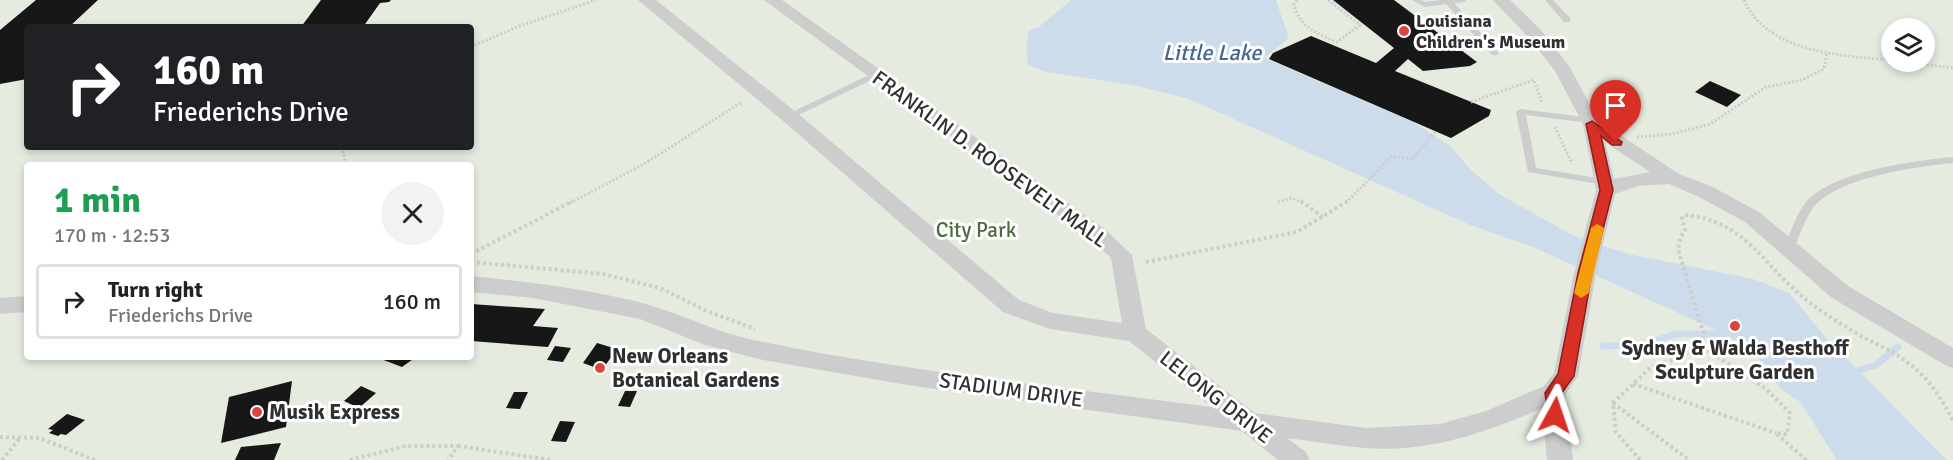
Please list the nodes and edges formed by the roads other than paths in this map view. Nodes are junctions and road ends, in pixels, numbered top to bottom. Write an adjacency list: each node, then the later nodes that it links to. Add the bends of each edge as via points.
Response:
1 (646, 0): 11 (street)
2 (772, 0): 10 (street, FRANKLIN D. ROOSEVELT MALL)
3 (1416, 0): 7 (lane, via 1424,5)
4 (1462, 0): 7 (lane)
5 (1502, 0): 12 (street, via 1563,70)
6 (1549, 0): 8 (lane)
7 (1448, 1): 9 (lane)
8 (1567, 20)
9 (1495, 53)
10 (875, 75): 11 (lane); 20 (street, FRANKLIN D. ROOSEVELT MALL, via 1099,235 1121,255)
11 (789, 116): 20 (street, via 1011,306 1050,321)
12 (1590, 122): 14 (street); 15 (street); 15 (lane, via 1521,112 1531,170)
13 (1953, 160): 16 (lane, via 1914,163 1828,191 1811,203)
14 (1672, 178): 15 (street, via 1641,178); 16 (street, via 1733,205)
15 (1605, 186): 22 (street, via 1566,376)
16 (1789, 248): 21 (street, via 1840,292)
17 (474, 284): 23 (street, STADIUM DRIVE, via 533,290 644,312 713,339 770,352 907,376)
18 (24, 304): 19 (street)
19 (0, 306)
20 (1135, 333): 23 (street, LELONG DRIVE)
21 (1953, 359)
22 (1553, 393): 23 (street, STADIUM DRIVE, via 1492,419 1440,434 1366,438); 25 (street)
23 (1249, 422): 24 (street, LELONG DRIVE)
24 (1297, 460)
25 (1560, 460)

